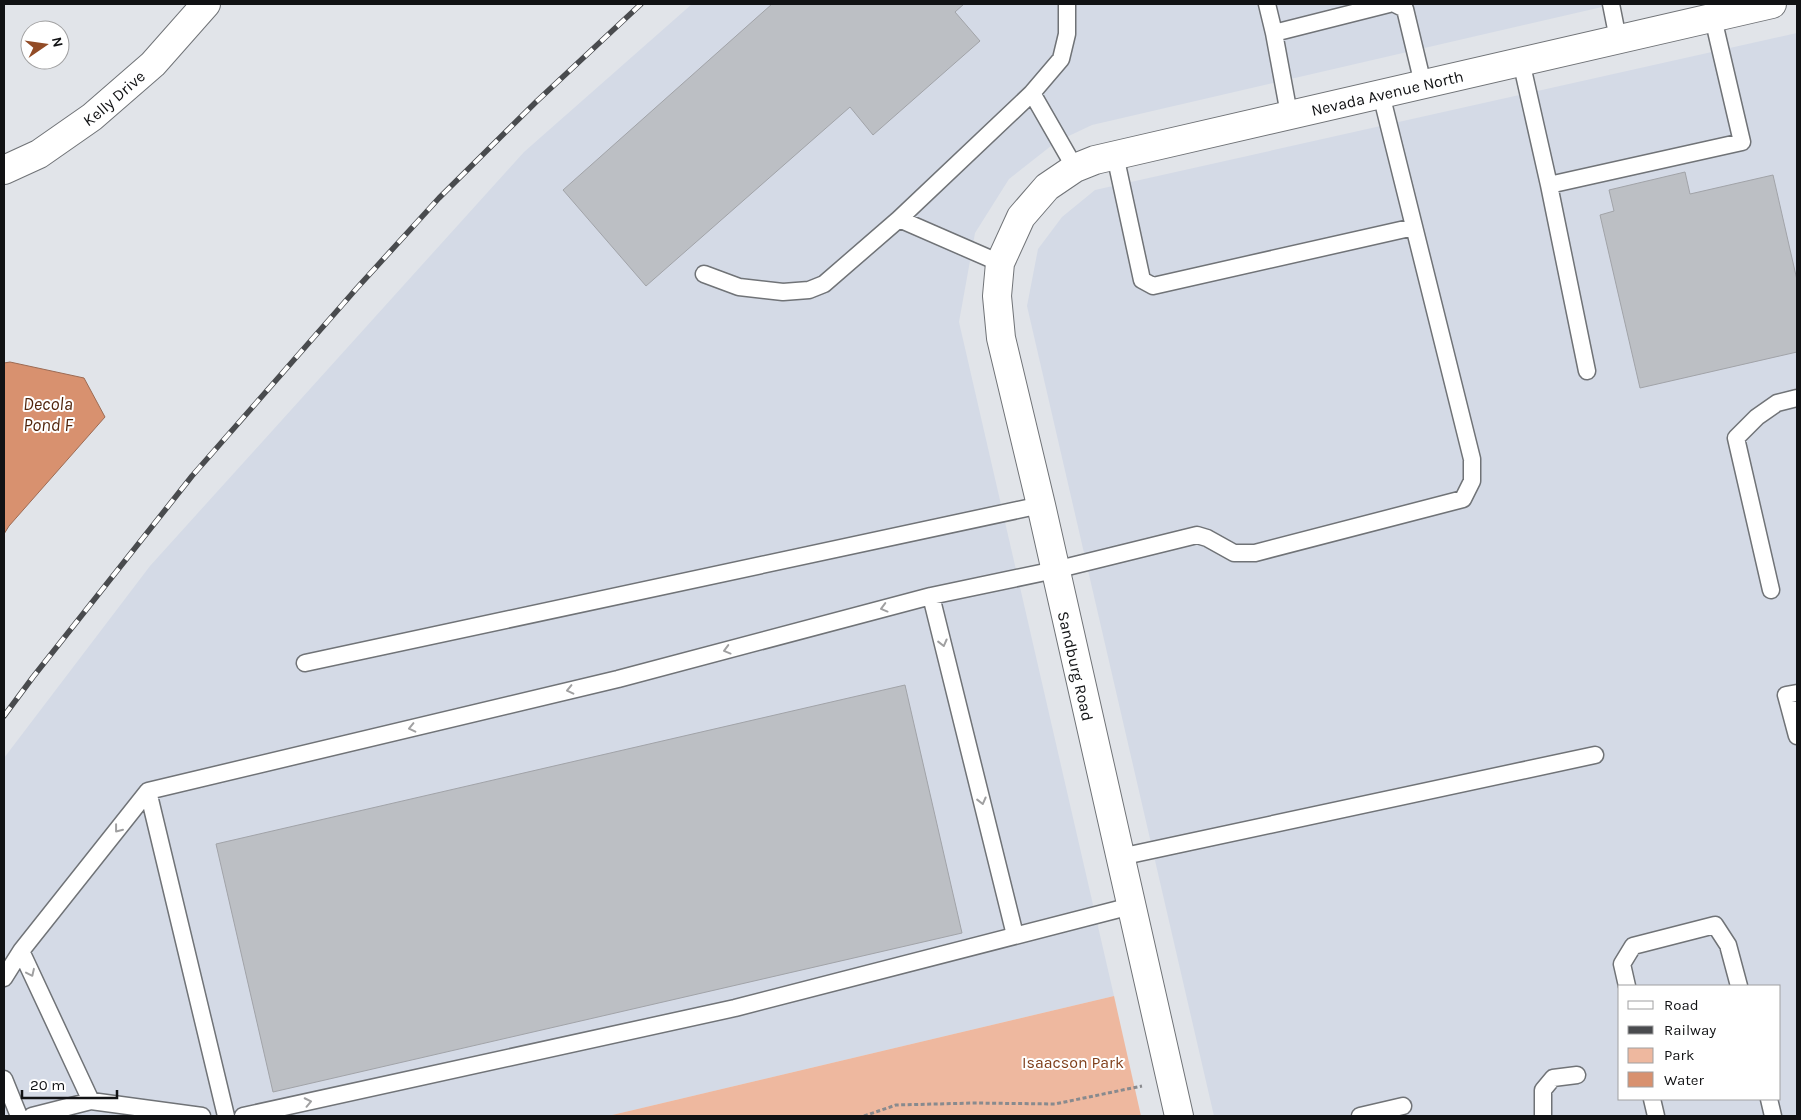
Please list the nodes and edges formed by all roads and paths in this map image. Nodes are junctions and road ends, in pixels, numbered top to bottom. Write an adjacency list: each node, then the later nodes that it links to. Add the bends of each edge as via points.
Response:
1 (206, 4): 18 (street, Kelly Drive, via 153,64 92,117 39,154)
2 (1067, 4): 13 (lane, via 1067,34 1061,59)
3 (1267, 4): 9 (lane)
4 (1389, 4): 9 (lane)
5 (1395, 4): 12 (lane, via 1404,9)
6 (1611, 4): 10 (lane)
7 (1772, 4): 8 (street, Nevada Avenue North)
8 (1713, 18): 10 (street, Nevada Avenue North); 19 (lane, via 1742,142)
9 (1274, 32): 15 (lane)
10 (1618, 39): 11 (street, Nevada Avenue North)
11 (1521, 61): 12 (street, Nevada Avenue North); 19 (lane)
12 (1423, 84): 14 (street, Nevada Avenue North)
13 (1032, 93): 17 (lane); 21 (lane)
14 (1381, 94): 15 (street, Nevada Avenue North); 22 (lane)
15 (1289, 114): 16 (street, Nevada Avenue North)
16 (1115, 155): 17 (street, Nevada Avenue North); 22 (lane, via 1142,280 1153,286)
17 (1074, 168): 20 (street, Nevada Avenue North, via 1047,187)
18 (4, 170)
19 (1548, 185): 25 (lane)
20 (1021, 217): 23 (street, Sandburg Road)
21 (899, 219): 23 (lane); 24 (lane, via 824,284 809,290 783,292 739,286)
22 (1414, 226): 28 (lane, via 1472,459 1472,481 1463,499 1255,553 1234,553 1198,535)
23 (1000, 263): 27 (street, Sandburg Road, via 997,296 1001,338)
24 (704, 274)
25 (1587, 371)
26 (1797, 398): 29 (lane, via 1777,402 1736,438)
27 (1041, 505): 28 (street, Sandburg Road); 31 (lane)
28 (1055, 570): 30 (lane); 36 (street, Sandburg Road)
29 (1771, 590)
30 (931, 596): 35 (lane, one-way to 35, via 609,681); 38 (lane, one-way to 38)
31 (305, 663)
32 (1797, 693): 33 (lane, via 1786,695)
33 (1797, 736)
34 (1595, 754): 36 (lane)
35 (148, 791): 39 (lane, one-way to 39); 53 (lane)
36 (1120, 857): 37 (street, Sandburg Road)
37 (1131, 906): 38 (lane); 45 (street, Sandburg Road)
38 (1015, 935): 54 (lane, one-way to 38, via 735,1008)
39 (21, 951): 40 (lane); 48 (lane, one-way to 48)
40 (4, 978)
41 (1627, 985): 42 (lane, via 1622,964 1633,946 1714,924 1728,945)
42 (1739, 985)
43 (1577, 1075): 58 (lane, via 1553,1078 1542,1090)
44 (4, 1079): 50 (lane)
45 (1170, 1081): 55 (path, via 1055,1104 975,1102 896,1105); 56 (street, Sandburg Road)
46 (1652, 1100): 59 (lane)
47 (1769, 1100): 60 (lane)
48 (91, 1101): 51 (lane); 52 (lane)
49 (1404, 1106): 57 (lane)
50 (19, 1116)
51 (32, 1116)
52 (202, 1116)
53 (226, 1116)
54 (243, 1116)
55 (864, 1116)
56 (1179, 1116)
57 (1360, 1116)
58 (1543, 1116)
59 (1656, 1116)
60 (1773, 1116)

